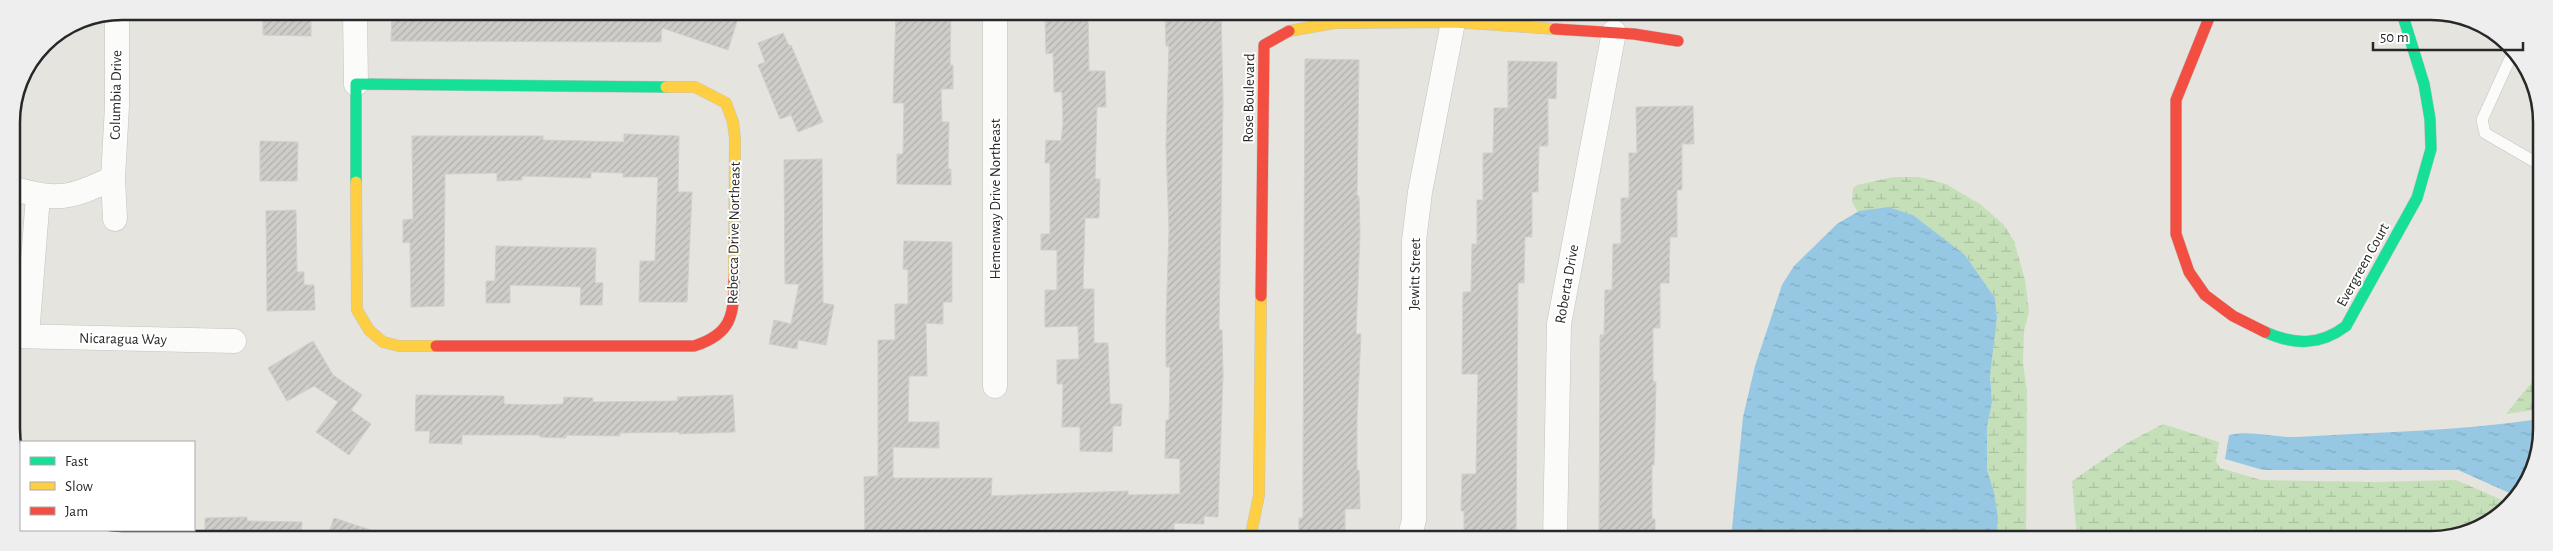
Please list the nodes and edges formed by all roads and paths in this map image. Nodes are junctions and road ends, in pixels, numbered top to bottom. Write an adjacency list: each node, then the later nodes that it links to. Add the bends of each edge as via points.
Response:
1 (117, 20): 14 (street, Columbia Drive)
2 (355, 20): 12 (street, Rebecca Drive Northeast)
3 (995, 20): 20 (street, Hemenway Drive Northeast)
4 (1394, 20): 21 (street, Rose Boulevard, via 1334,23 1285,32 1264,45 1259,495)
5 (1454, 20): 22 (street, Jewitt Street, via 1420,192 1414,240 1414,520)
6 (1487, 20): 9 (street, Rose Boulevard)
7 (2208, 20): 8 (street, Evergreen Court, via 2176,100 2176,234 2180,252 2196,285 2212,301 2279,339 2305,343 2333,336 2346,326 2417,198 2425,174 2431,149 2430,120 2424,84)
8 (2404, 20)
9 (1614, 32): 10 (street, Rose Boulevard); 23 (street, Roberta Drive, via 1559,324)
10 (1678, 41)
11 (2511, 59): 13 (lane, via 2482,120 2485,134)
12 (356, 84): 12 (street, Rebecca Drive Northeast, via 357,310 368,331 384,344 694,346 710,342 726,331 733,313 734,294 735,158 733,122 726,103 695,87)
13 (2533, 162)
14 (113, 178): 16 (street, via 65,196); 17 (street, Columbia Drive)
15 (20, 190): 16 (street)
16 (38, 196): 18 (street)
17 (115, 219)
18 (20, 336): 19 (street, Nicaragua Way)
19 (234, 341)
20 (994, 386)
21 (1252, 531)
22 (1411, 531)
23 (1555, 531)

